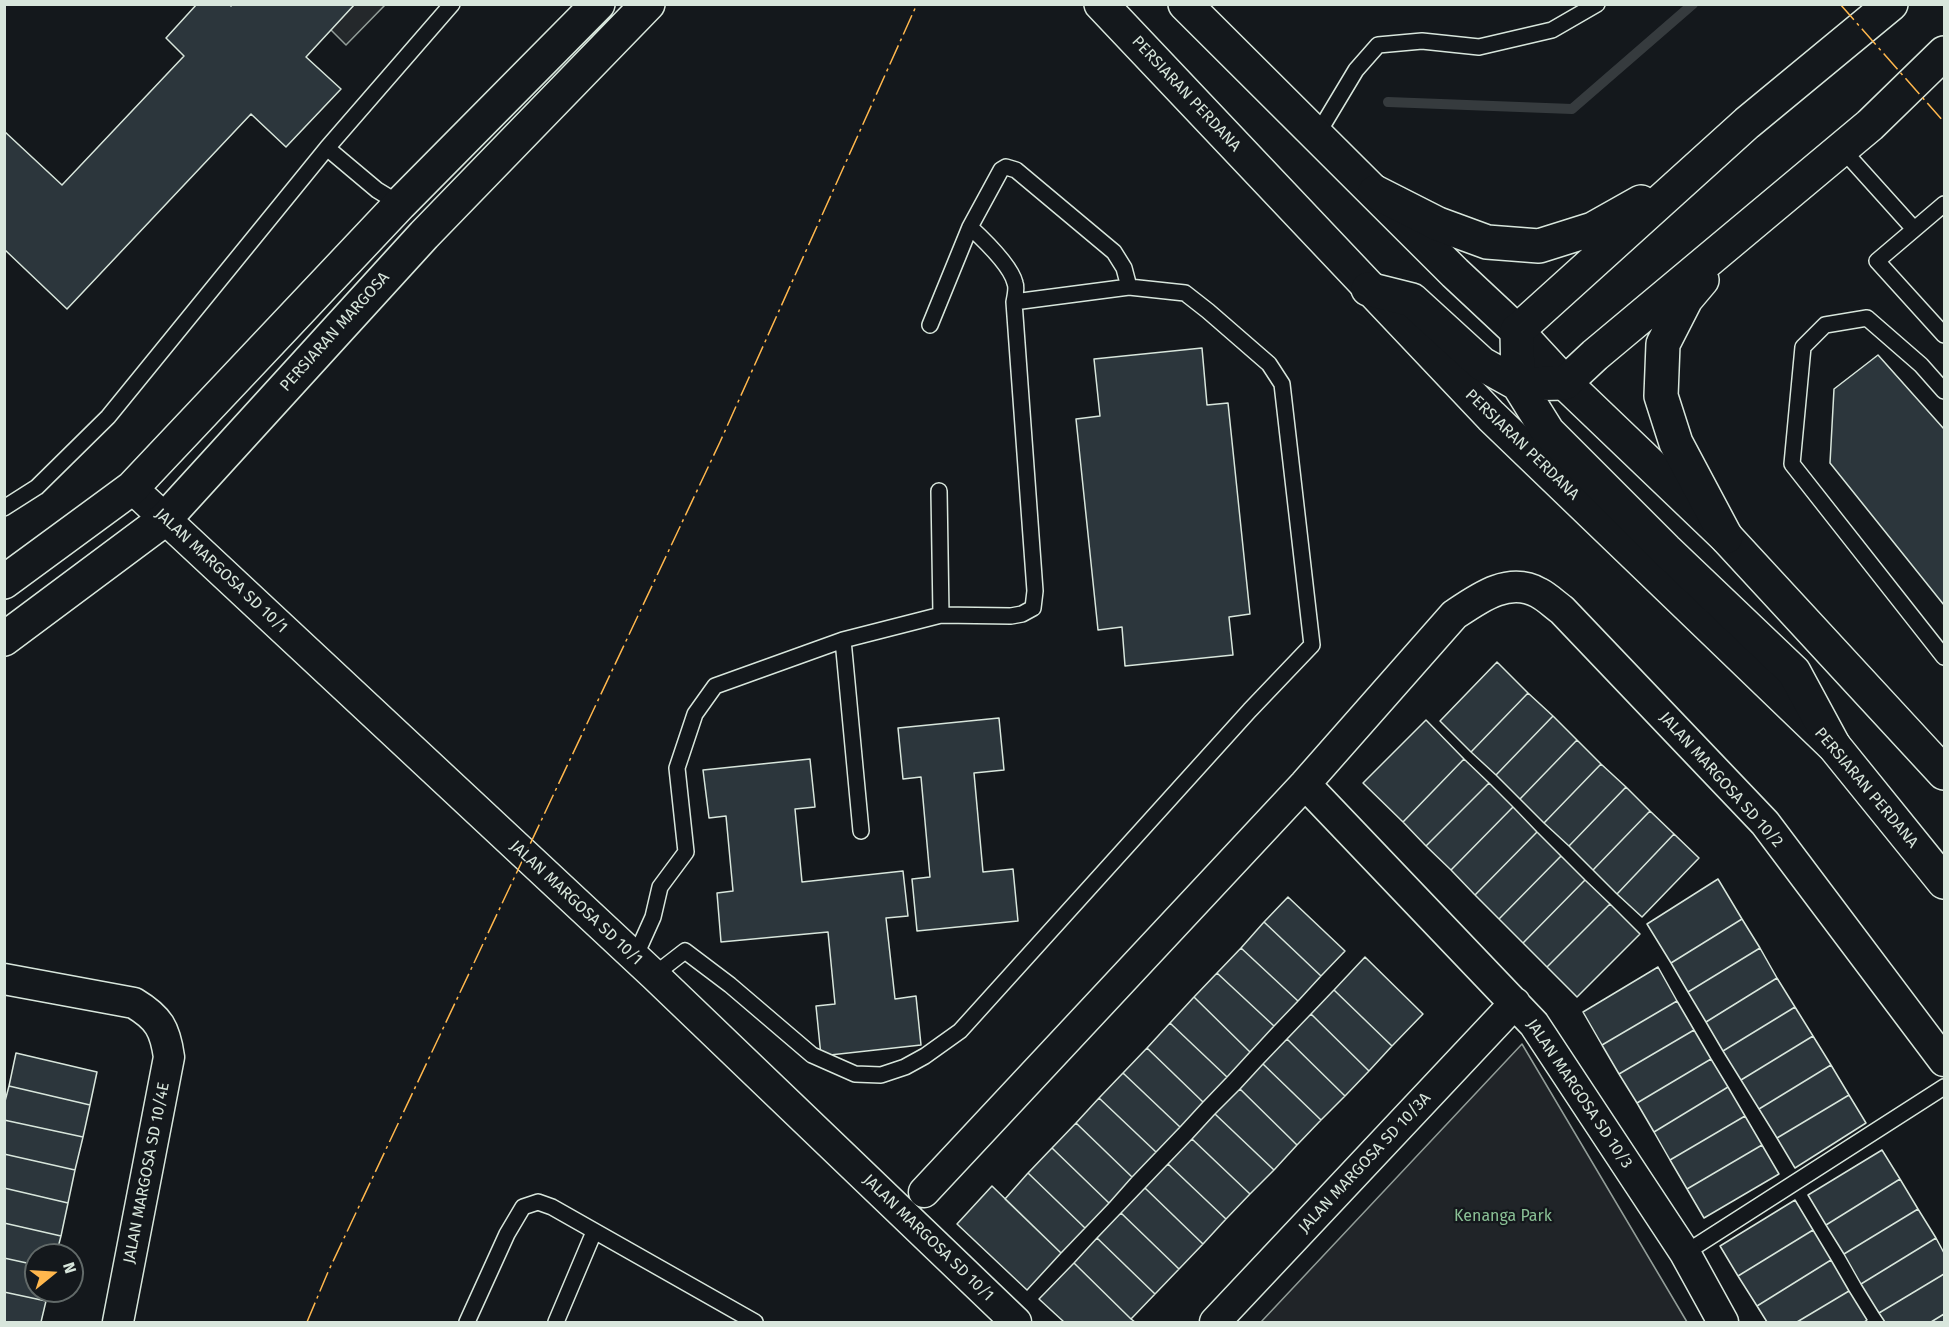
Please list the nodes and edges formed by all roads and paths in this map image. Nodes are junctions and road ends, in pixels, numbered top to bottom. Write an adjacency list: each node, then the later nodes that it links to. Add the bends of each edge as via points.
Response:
1 (452, 4): 14 (lane)
2 (598, 4): 18 (main road)
3 (648, 4): 35 (main road, PERSIARAN MARGOSA, via 424,235)
4 (1101, 4): 24 (main road, PERSIARAN PERDANA)
5 (1185, 4): 13 (main road)
6 (1597, 4): 13 (lane, via 1551,30 1479,47 1422,41 1378,45 1356,70)
7 (1865, 4): 10 (main road)
8 (1890, 4): 10 (main road)
9 (1944, 53): 12 (main road)
10 (1819, 65): 16 (main road)
11 (1944, 74): 12 (main road)
12 (1870, 125): 15 (main road)
13 (1317, 135): 17 (main road)
14 (327, 148): 18 (lane); 34 (lane, via 108,417 37,487)
15 (1842, 149): 21 (lane); 22 (main road)
16 (1686, 178): 17 (main road, via 1593,229 1539,246 1487,242 1438,224); 27 (main road)
17 (1375, 192): 27 (main road)
18 (400, 204): 32 (main road)
19 (1944, 204): 21 (lane)
20 (970, 227): 23 (lane, via 1001,170 1016,170 1114,252); 25 (lane, via 1004,263 1016,283); 26 (lane)
21 (1914, 229): 28 (lane, via 1877,261)
22 (1738, 237): 29 (main road); 36 (main road, via 1686,299 1663,344 1661,396 1676,442)
23 (1130, 287): 25 (lane); 47 (lane, via 1185,293 1269,364 1282,384 1312,645 960,1031 905,1067 881,1075 855,1074 812,1055 685,951)
24 (1368, 289): 30 (main road, via 1412,300 1482,364); 42 (main road, PERSIARAN PERDANA, via 1491,416)
25 (1014, 302): 38 (lane, via 1034,608 1011,616)
26 (930, 325)
27 (1517, 331): 29 (main road); 30 (main road)
28 (1944, 335)
29 (1565, 383): 30 (main road); 36 (main road)
30 (1518, 384): 42 (main road, via 1548,432 1794,672)
31 (1944, 391): 41 (lane, via 1868,318 1825,325 1803,346 1792,464)
32 (132, 488): 35 (street, JALAN MARGOSA SD 10/1); 37 (main road)
33 (939, 491): 38 (lane)
34 (4, 508)
35 (165, 519): 39 (main road, PERSIARAN MARGOSA); 47 (street, JALAN MARGOSA SD 10/1)
36 (1726, 537): 43 (main road)
37 (4, 582)
38 (941, 615): 40 (lane)
39 (4, 639)
40 (843, 640): 45 (lane); 47 (lane, via 715,686 695,714 677,768 686,852 660,887)
41 (1944, 657)
42 (1834, 746): 46 (main road, PERSIARAN PERDANA)
43 (1944, 773)
44 (1305, 784): 49 (street, JALAN MARGOSA SD 10/3); 50 (street, JALAN MARGOSA SD 10/2, via 1454,615 1482,595 1515,585 1539,592 1562,610 1765,823); 52 (street)
45 (861, 831)
46 (1944, 882)
47 (644, 966): 59 (street, JALAN MARGOSA SD 10/1)
48 (4, 979): 55 (street, JALAN MARGOSA SD 10/4E, via 134,1003 160,1024 167,1040 169,1058)
49 (1515, 1004): 54 (street, JALAN MARGOSA SD 10/3, via 1534,1024); 60 (street, JALAN MARGOSA SD 10/3A)
50 (1944, 1061)
51 (1944, 1087): 54 (lane)
52 (924, 1192)
53 (594, 1232): 56 (lane, via 538,1202 523,1207); 57 (lane); 58 (lane)
54 (1685, 1253): 61 (street, JALAN MARGOSA SD 10/3)
55 (118, 1323)
56 (468, 1323)
57 (556, 1323)
58 (755, 1323)
59 (1016, 1323)
60 (1215, 1323)
61 (1723, 1323)

